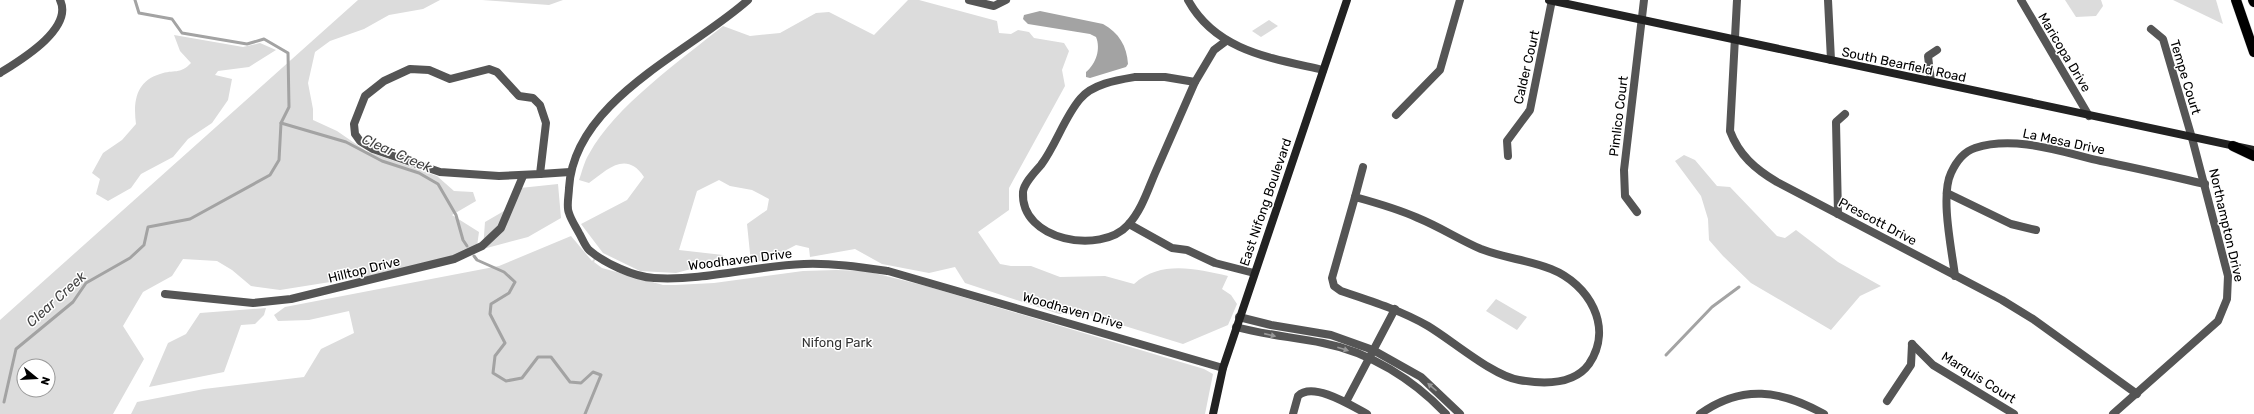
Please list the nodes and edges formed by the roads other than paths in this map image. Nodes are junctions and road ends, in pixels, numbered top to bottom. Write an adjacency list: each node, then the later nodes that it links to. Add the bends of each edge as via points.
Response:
1 (60, 0): 22 (street, via 61,19 46,39 24,58)
2 (748, 0): 35 (street, Woodhaven Drive, via 728,18 612,102 593,125)
3 (969, 0): 4 (street, via 996,6)
4 (1006, 0)
5 (1188, 0): 17 (street, via 1198,17)
6 (1347, 0): 21 (street, East Nifong Boulevard)
7 (1460, 0): 26 (street, via 1440,70)
8 (1551, 0): 14 (street, South Bearfield Road); 32 (street, Calder Court, via 1530,110 1507,142)
9 (1644, 0): 14 (street, Pimlico Court)
10 (1737, 0): 16 (street, Prescott Drive)
11 (1828, 0): 20 (street)
12 (2021, 0): 27 (street, Maricopa Drive)
13 (2236, 0): 19 (main road)
14 (1642, 20): 16 (street, South Bearfield Road); 41 (street, Pimlico Court, via 1624,170 1625,196)
15 (2151, 29): 28 (street, Tempe Court, via 2163,39)
16 (1734, 40): 20 (street, South Bearfield Road); 42 (street, Prescott Drive, via 1730,131 1736,148 1762,174)
17 (1226, 41): 21 (street, via 1266,56); 24 (street, via 1205,61)
18 (1936, 50): 23 (street, via 1928,56)
19 (2254, 52)
20 (1831, 60): 23 (street, South Bearfield Road)
21 (1324, 70): 45 (street, East Nifong Boulevard)
22 (0, 73)
23 (1931, 81): 27 (street, South Bearfield Road)
24 (1195, 82): 43 (street, via 1148,191); 43 (street, via 1141,75 1110,82 1088,92 1080,99 1047,157 1023,192 1032,222 1046,232 1062,237 1082,241 1108,239 1120,233)
25 (1845, 114): 42 (street, via 1836,122)
26 (1396, 115)
27 (2089, 116): 28 (street, South Bearfield Road)
28 (2192, 138): 29 (street, South Bearfield Road); 38 (street, Northampton Drive)
29 (2236, 146): 30 (main road); 31 (street, South Bearfield Road); 33 (main road)
30 (2254, 146)
31 (2254, 150)
32 (1508, 156)
33 (2254, 156)
34 (1363, 167): 40 (street)
35 (570, 172): 36 (street); 55 (street, Woodhaven Drive, via 568,212 588,249 613,266 651,278 689,279 804,264 848,265 888,271)
36 (540, 174): 37 (street); 37 (street, via 547,120 545,110 533,98 519,96 497,72 489,69 450,78 429,70 410,69 396,74 372,89 361,105 354,124 355,134 360,141 373,149 440,172)
37 (523, 176): 47 (street, Hilltop Drive, via 501,228 482,246 454,260 291,299 253,303)
38 (2205, 184): 39 (street, La Mesa Drive, via 2036,146 2007,143 1981,146 1962,154 1954,162 1948,176); 56 (street, Northampton Drive, via 2228,276 2229,292 2226,307 2218,321)
39 (1947, 193): 44 (street, via 2011,224); 46 (street, La Mesa Drive)
40 (1355, 197): 48 (street, via 1332,278 1334,286 1347,294); 48 (street, via 1397,209 1491,253 1541,266 1560,274 1591,302 1600,319 1600,347 1592,363 1577,375 1562,380 1532,383 1516,380 1487,368 1459,346)
41 (1637, 212)
42 (1838, 214): 46 (street, Prescott Drive)
43 (1129, 224): 45 (street, via 1172,248 1187,250 1215,263)
44 (2036, 230)
45 (1254, 273): 49 (street, East Nifong Boulevard)
46 (1955, 276): 56 (street, Prescott Drive, via 2033,319)
47 (166, 294)
48 (1395, 309): 54 (street)
49 (1239, 317): 50 (street, East Nifong Boulevard); 51 (street)
50 (1236, 327): 53 (street, one-way to 53); 55 (street, East Nifong Boulevard)
51 (1293, 329): 52 (street); 53 (street)
52 (1305, 335): 53 (street); 54 (street, via 1328,344)
53 (1292, 339)
54 (1371, 354): 58 (street); 62 (street, via 1415,385); 63 (street, one-way to 54, via 1421,377)
55 (1223, 368): 59 (street, East Nifong Boulevard)
56 (2136, 394): 67 (street, Northampton Drive)
57 (1888, 401): 66 (street, Marquis Court, via 1911,365 1912,344 1933,365)
58 (1346, 402): 60 (street, via 1313,392 1302,392 1297,397); 61 (street)
59 (1213, 414)
60 (1293, 414)
61 (1367, 414)
62 (1446, 414)
63 (1460, 414)
64 (1700, 414): 65 (street, via 1727,396 1752,392 1796,400)
65 (1824, 414)
66 (2014, 414)
67 (2113, 414)

